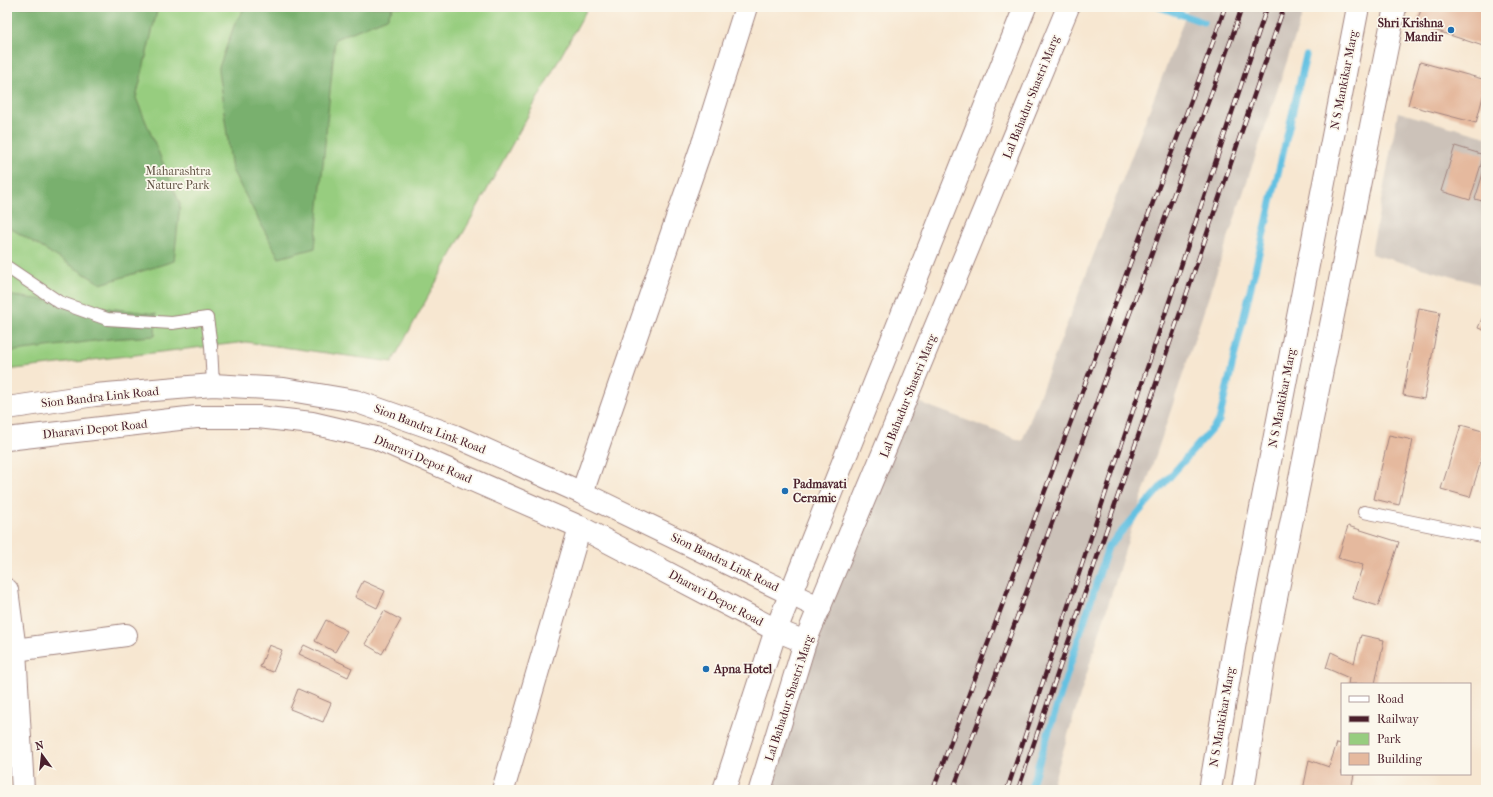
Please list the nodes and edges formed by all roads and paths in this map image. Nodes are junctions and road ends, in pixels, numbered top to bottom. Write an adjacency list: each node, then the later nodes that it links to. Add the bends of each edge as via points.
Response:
1 (746, 7): 18 (main road, via 704,140)
2 (1025, 7): 12 (main road)
3 (1068, 7): 13 (main road, Lal Bahadur Shastri Marg)
4 (1358, 7): 6 (main road, N S Mankikar Marg)
5 (1395, 7): 7 (main road)
6 (1325, 177): 7 (main road); 9 (main road, N S Mankikar Marg)
7 (1359, 184): 10 (main road)
8 (7, 267): 11 (lane, via 59,302 107,319 172,323 208,318)
9 (1307, 270): 10 (main road); 15 (main road, N S Mankikar Marg)
10 (1341, 277): 16 (main road)
11 (213, 385): 14 (main road, Sion Bandra Link Road, via 96,395); 18 (main road, Sion Bandra Link Road, via 284,389 355,402 456,436)
12 (873, 388): 13 (main road); 23 (main road)
13 (907, 398): 24 (main road, Lal Bahadur Shastri Marg)
14 (7, 408)
15 (1280, 408): 16 (main road); 28 (main road, N S Mankikar Marg)
16 (1313, 414): 29 (main road)
17 (7, 439): 20 (main road, Dharavi Depot Road, via 196,417 258,418 312,423 376,438)
18 (582, 493): 23 (main road, Sion Bandra Link Road)
19 (1364, 512): 21 (lane)
20 (580, 527): 25 (main road, Dharavi Depot Road); 32 (main road)
21 (1486, 537)
22 (7, 590): 30 (main road)
23 (792, 594): 24 (main road, Sion Bandra Link Road); 25 (main road)
24 (820, 608): 27 (main road, Lal Bahadur Shastri Marg)
25 (776, 630): 27 (main road, Dharavi Depot Road); 33 (main road)
26 (126, 635): 30 (main road)
27 (806, 642): 34 (main road, Lal Bahadur Shastri Marg)
28 (1235, 642): 29 (main road); 35 (main road, N S Mankikar Marg)
29 (1266, 648): 36 (main road)
30 (15, 650): 31 (main road)
31 (23, 790)
32 (503, 790)
33 (724, 790)
34 (760, 790)
35 (1210, 790)
36 (1243, 790)

